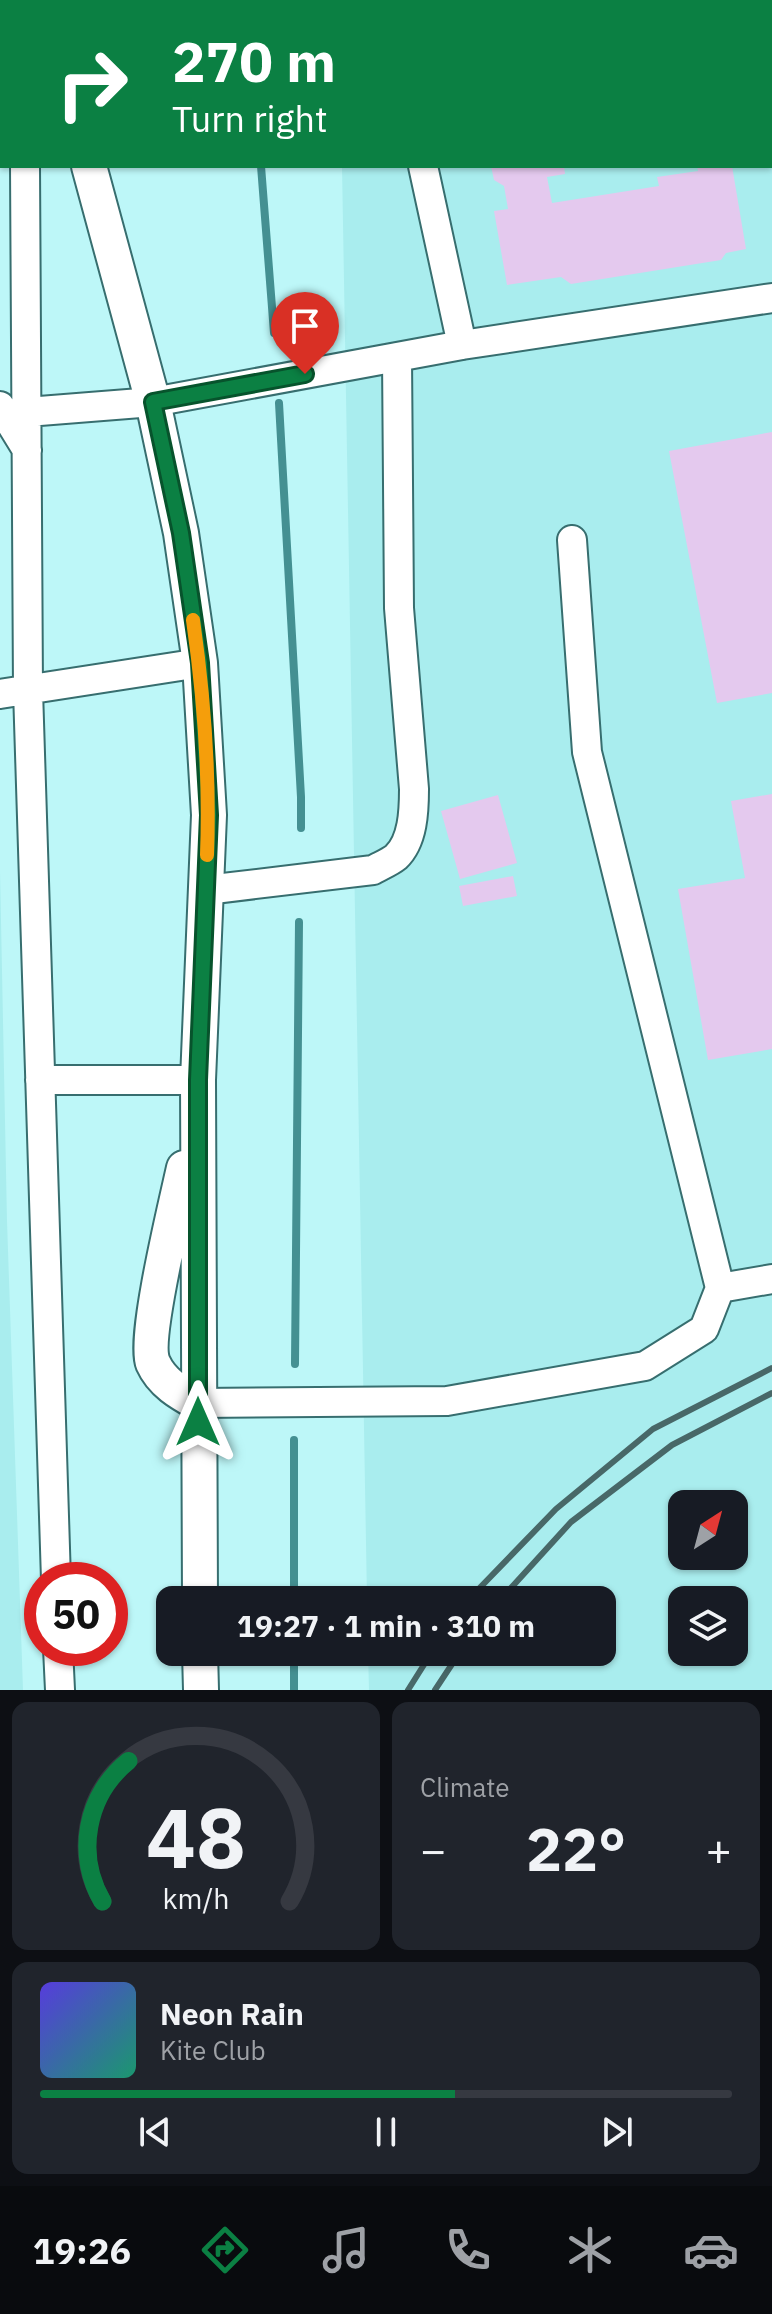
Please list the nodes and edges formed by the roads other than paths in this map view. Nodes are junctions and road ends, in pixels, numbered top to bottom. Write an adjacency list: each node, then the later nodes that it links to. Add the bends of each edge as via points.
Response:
1 (25, 168): 8 (lane)
2 (90, 168): 7 (main road)
3 (423, 168): 5 (lane)
4 (772, 298): 5 (lane)
5 (462, 345): 6 (lane)
6 (397, 357): 7 (lane); 12 (lane, via 399,608 414,789 408,835 395,858 373,870)
7 (153, 402): 8 (lane); 10 (main road, via 181,533)
8 (14, 409): 11 (lane, via 27,450)
9 (572, 540): 16 (lane, via 587,752)
10 (200, 663): 11 (lane); 12 (main road, via 209,815)
11 (14, 692): 13 (lane)
12 (206, 890): 14 (main road)
13 (40, 1080): 14 (lane); 18 (lane)
14 (198, 1088): 17 (main road); 17 (main road, via 153,1322 152,1361 170,1387)
15 (772, 1279): 16 (lane)
16 (720, 1288): 17 (lane, via 704,1329 645,1366 447,1401)
17 (198, 1403): 19 (main road)
18 (55, 1562)
19 (200, 1586)
20 (59, 1666): 22 (lane)
21 (200, 1666): 23 (main road)
22 (60, 1690)
23 (201, 1690)

